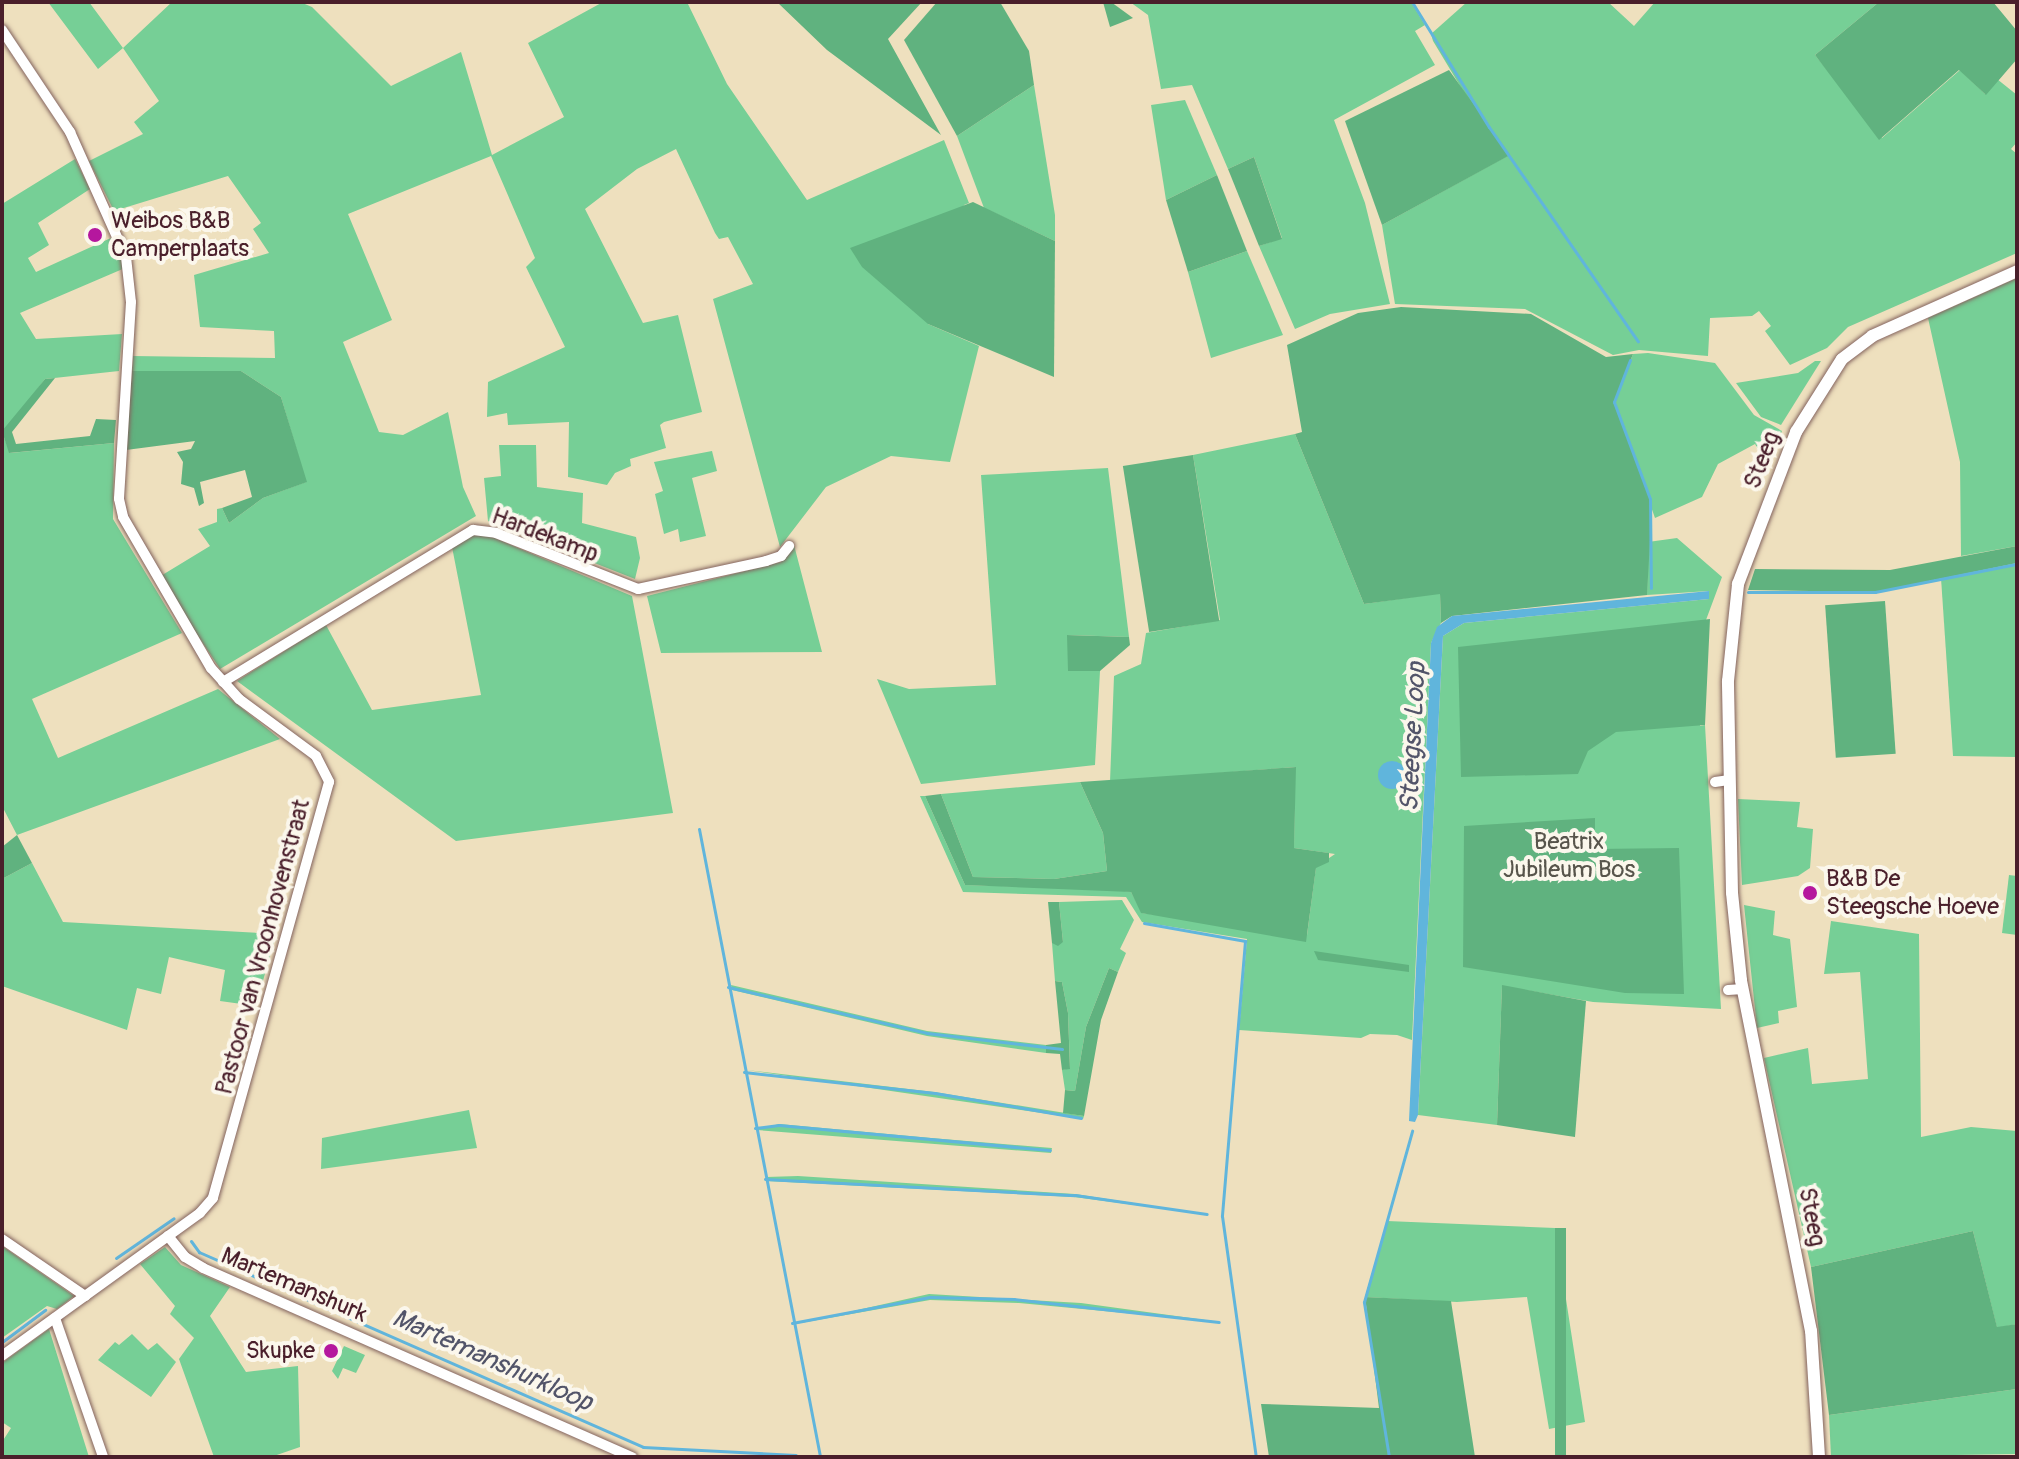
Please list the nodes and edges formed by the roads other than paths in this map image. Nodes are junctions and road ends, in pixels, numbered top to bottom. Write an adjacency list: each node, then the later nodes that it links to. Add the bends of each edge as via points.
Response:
1 (2, 30): 4 (street, Pastoor van Vroonhovenstraat, via 70,132 126,257 131,302 120,508)
2 (2017, 271): 5 (street, Steeg, via 1851,350 1791,430 1738,584 1728,681)
3 (789, 546): 4 (street, Hardekamp, via 781,556 766,561 638,589 496,533 473,530)
4 (223, 682): 9 (street, Pastoor van Vroonhovenstraat, via 316,756 329,782 217,1188 206,1208)
5 (1730, 780): 6 (street); 7 (street, Steeg, via 1732,893)
6 (1715, 782)
7 (1743, 989): 8 (street); 16 (street, Steeg, via 1811,1331)
8 (1728, 990)
9 (168, 1236): 11 (street, Pastoor van Vroonhovenstraat); 15 (street, Martemanshurk, via 185,1257 203,1268)
10 (2, 1239): 11 (street)
11 (85, 1296): 12 (street, Pastoor van Vroonhovenstraat)
12 (55, 1318): 13 (street, Pastoor van Vroonhovenstraat); 14 (street)
13 (2, 1356)
14 (103, 1457)
15 (632, 1457)
16 (1819, 1457)

